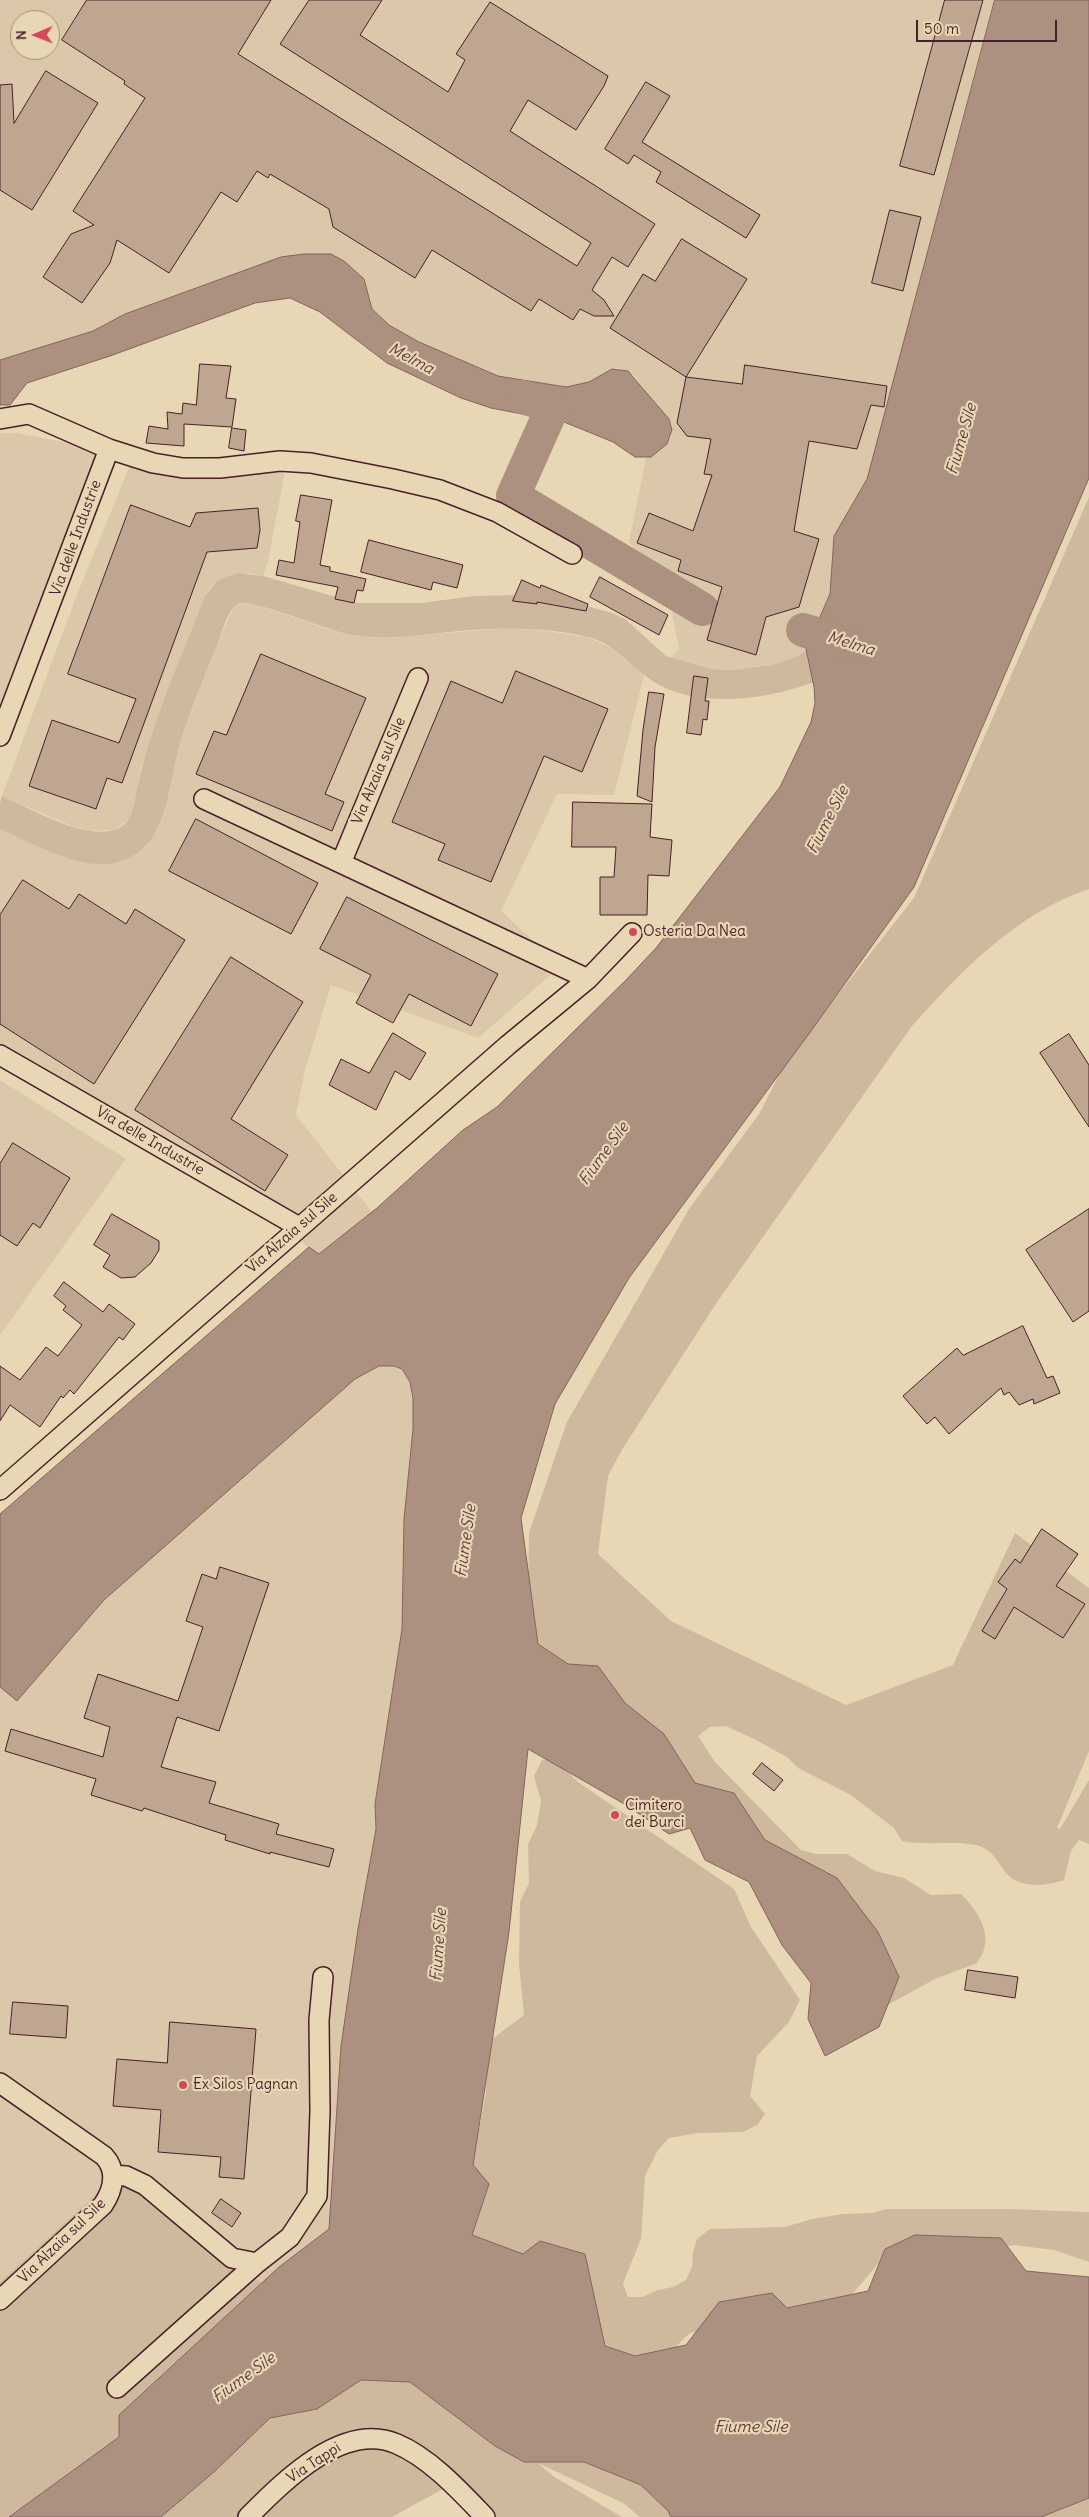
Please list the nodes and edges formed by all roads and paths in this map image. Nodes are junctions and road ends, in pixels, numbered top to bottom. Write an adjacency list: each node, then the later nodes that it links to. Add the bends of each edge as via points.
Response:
1 (0, 418): 2 (street, via 29,414)
2 (109, 449): 3 (street, via 182,468 311,463 393,479 440,490 497,512); 5 (street, Via delle Industrie)
3 (572, 554)
4 (418, 678): 7 (street, Via Alzaia sul Sile)
5 (0, 736)
6 (204, 799): 7 (street)
7 (340, 863): 9 (street)
8 (632, 933): 9 (street, Via Alzaia sul Sile)
9 (588, 979): 11 (street, Via Alzaia sul Sile)
10 (0, 1055): 11 (street, Via delle Industrie)
11 (299, 1227): 12 (street, Via Alzaia sul Sile)
12 (0, 1490)
13 (323, 1977): 16 (street, via 319,2020 317,2196 290,2237)
14 (0, 2083): 15 (street, via 104,2156)
15 (113, 2175): 16 (street, via 126,2176 145,2185 232,2258); 17 (street, Via Alzaia sul Sile, via 111,2191 103,2206)
16 (256, 2263): 18 (street)
17 (0, 2300)
18 (117, 2388)
19 (248, 2517): 20 (street, Via Tappi, via 274,2490 340,2444 381,2440 396,2443 435,2469)
20 (485, 2517)

